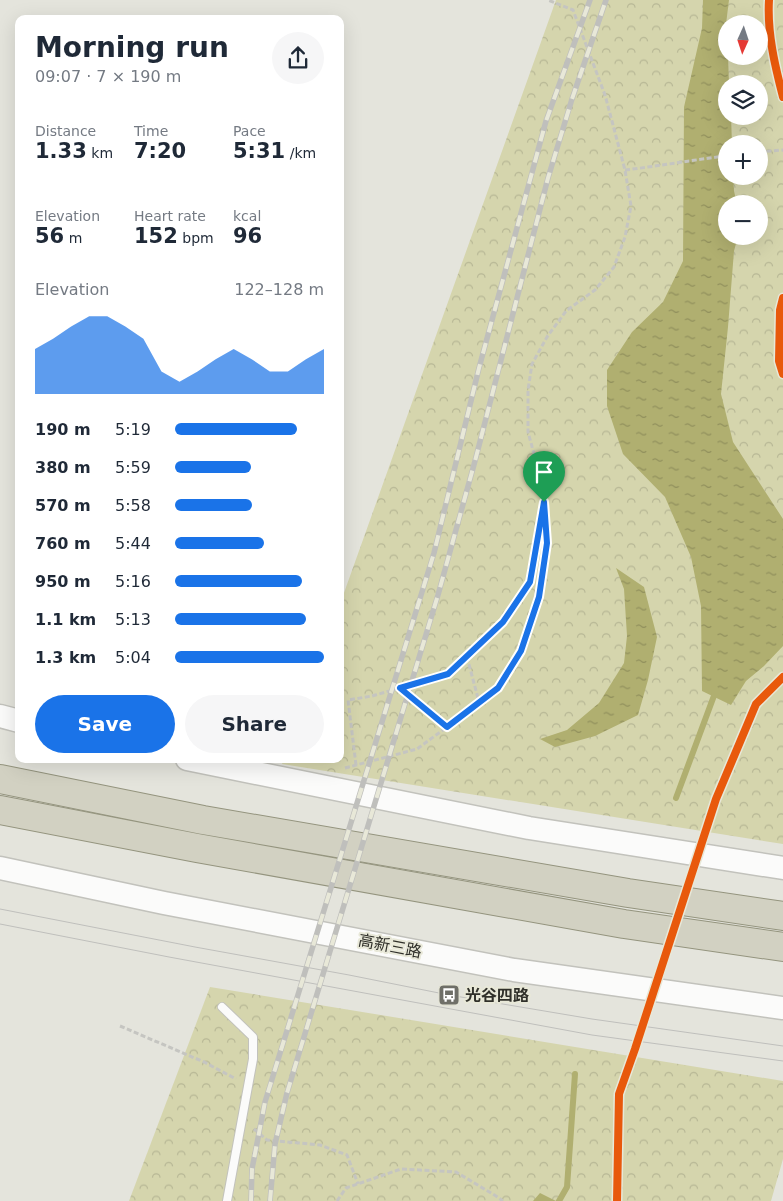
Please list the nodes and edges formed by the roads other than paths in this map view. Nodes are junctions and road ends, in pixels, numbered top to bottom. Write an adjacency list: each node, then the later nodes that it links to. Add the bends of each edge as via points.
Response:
1 (0, 716): 2 (main road)
2 (15, 720)
3 (207, 763): 11 (main road, via 529,828)
4 (0, 768): 8 (highway)
5 (0, 779): 8 (highway)
6 (0, 810): 9 (highway)
7 (0, 818): 9 (highway)
8 (203, 820): 12 (highway, via 628,893)
9 (197, 848): 13 (highway, via 624,924)
10 (0, 868): 15 (main road, 高新三路, via 514,970)
11 (783, 868)
12 (783, 916)
13 (783, 947)
14 (222, 1007): 16 (lane, via 253,1037)
15 (783, 1008)
16 (227, 1201)

